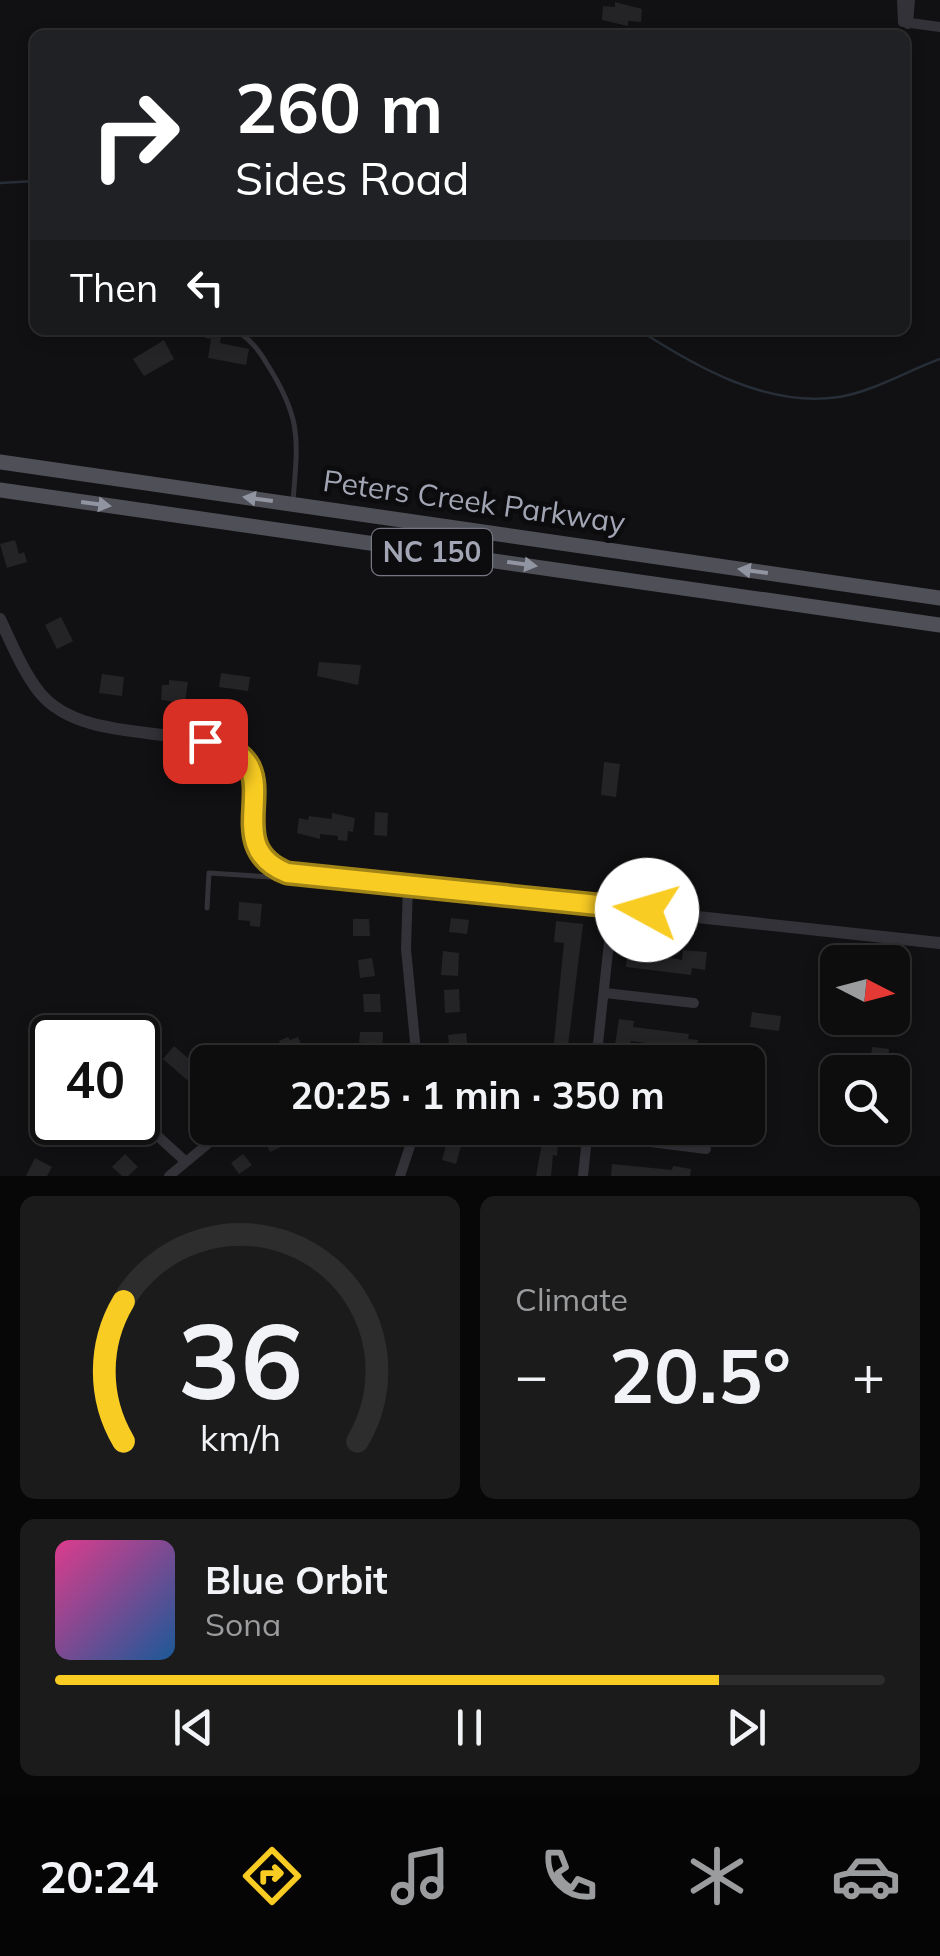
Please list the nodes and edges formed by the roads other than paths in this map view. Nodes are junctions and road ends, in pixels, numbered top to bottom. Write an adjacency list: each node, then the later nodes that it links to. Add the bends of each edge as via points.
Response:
1 (902, 0): 3 (street, via 901,18)
2 (910, 0): 3 (street)
3 (908, 24): 4 (street)
4 (939, 27)
5 (241, 335): 8 (lane, via 257,348 292,409 298,442)
6 (0, 462): 8 (main road, Peters Creek Parkway / NC 150, one-way to 6)
7 (0, 490): 12 (main road, Peters Creek Parkway / NC 150, one-way to 12)
8 (292, 504): 9 (main road, Peters Creek Parkway / NC 150, one-way to 8)
9 (850, 585): 10 (main road); 11 (main road, Peters Creek Parkway / NC 150)
10 (940, 590)
11 (940, 598)
12 (864, 614): 14 (main road, Peters Creek Parkway / NC 150); 15 (main road)
13 (0, 619): 16 (street, via 33,683 64,713 222,744 244,755 252,768 258,850)
14 (940, 625)
15 (940, 635)
16 (282, 871): 17 (street); 19 (lane, via 209,873)
17 (408, 884): 18 (street); 23 (street)
18 (612, 906): 20 (street); 21 (street)
19 (206, 908)
20 (940, 943)
21 (604, 993): 22 (street); 24 (street)
22 (694, 1003)
23 (415, 1045)
24 (598, 1045)
25 (160, 1139): 31 (street)
26 (205, 1145): 31 (street)
27 (410, 1145): 33 (street)
28 (586, 1145): 34 (street)
29 (680, 1145): 30 (street)
30 (706, 1149)
31 (184, 1161): 32 (street)
32 (169, 1176)
33 (400, 1176)
34 (582, 1176)

